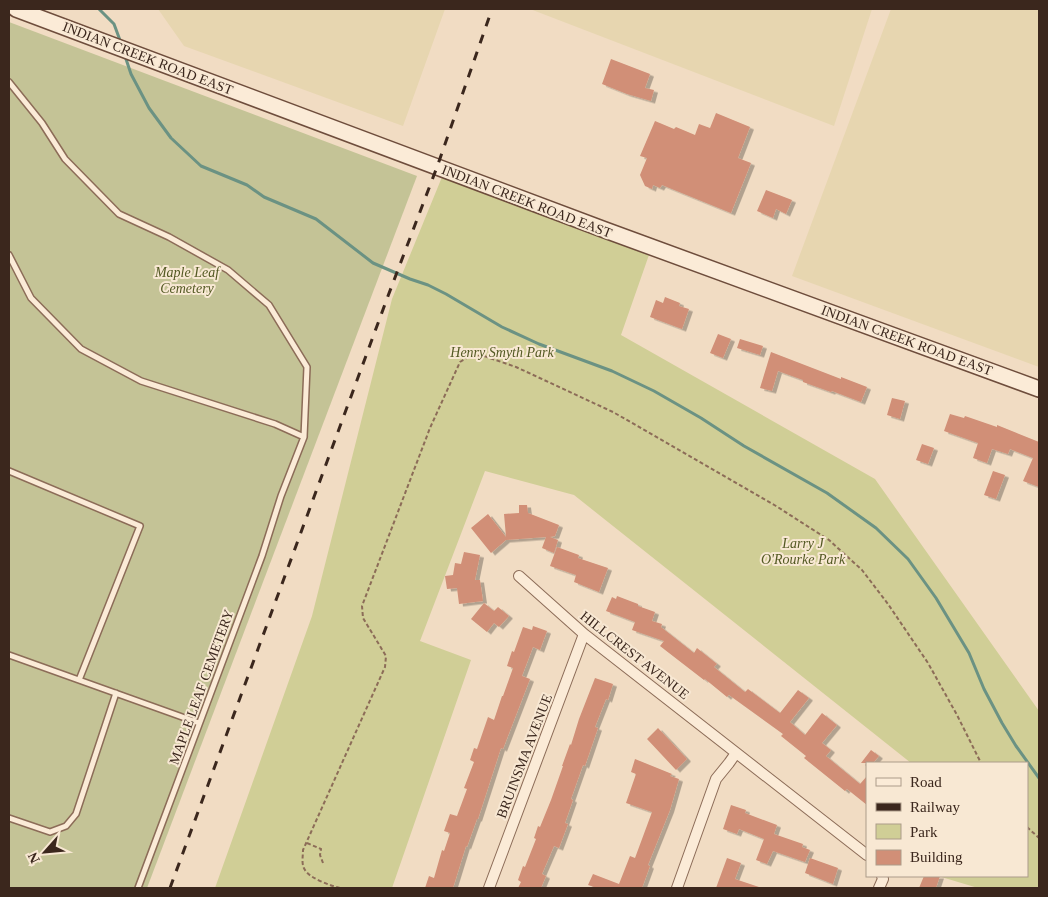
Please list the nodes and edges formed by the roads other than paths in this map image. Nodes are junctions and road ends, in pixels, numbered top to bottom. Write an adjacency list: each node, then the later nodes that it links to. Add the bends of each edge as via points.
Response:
1 (16, 9): 4 (main road, INDIAN CREEK ROAD EAST)
2 (9, 82): 5 (lane, MAPLE LEAF CEMETERY, via 42,123 65,159 119,214 228,270 269,305 307,367)
3 (9, 255): 5 (lane, via 31,298 81,349 141,381 274,424)
4 (1039, 389)
5 (304, 437): 12 (lane, MAPLE LEAF CEMETERY)
6 (9, 472): 10 (lane, via 140,526)
7 (519, 576): 8 (street, HILLCREST AVENUE)
8 (584, 634): 13 (street, HILLCREST AVENUE); 17 (street, BRUINSMA AVENUE)
9 (9, 655): 10 (lane)
10 (79, 680): 11 (lane)
11 (116, 693): 12 (lane); 14 (lane, via 76,814 66,826 50,832)
12 (199, 723): 16 (lane, MAPLE LEAF CEMETERY)
13 (736, 753): 15 (street, HILLCREST AVENUE); 18 (street, via 716,779)
14 (9, 818)
15 (866, 854)
16 (138, 888)
17 (489, 888)
18 (677, 888)

